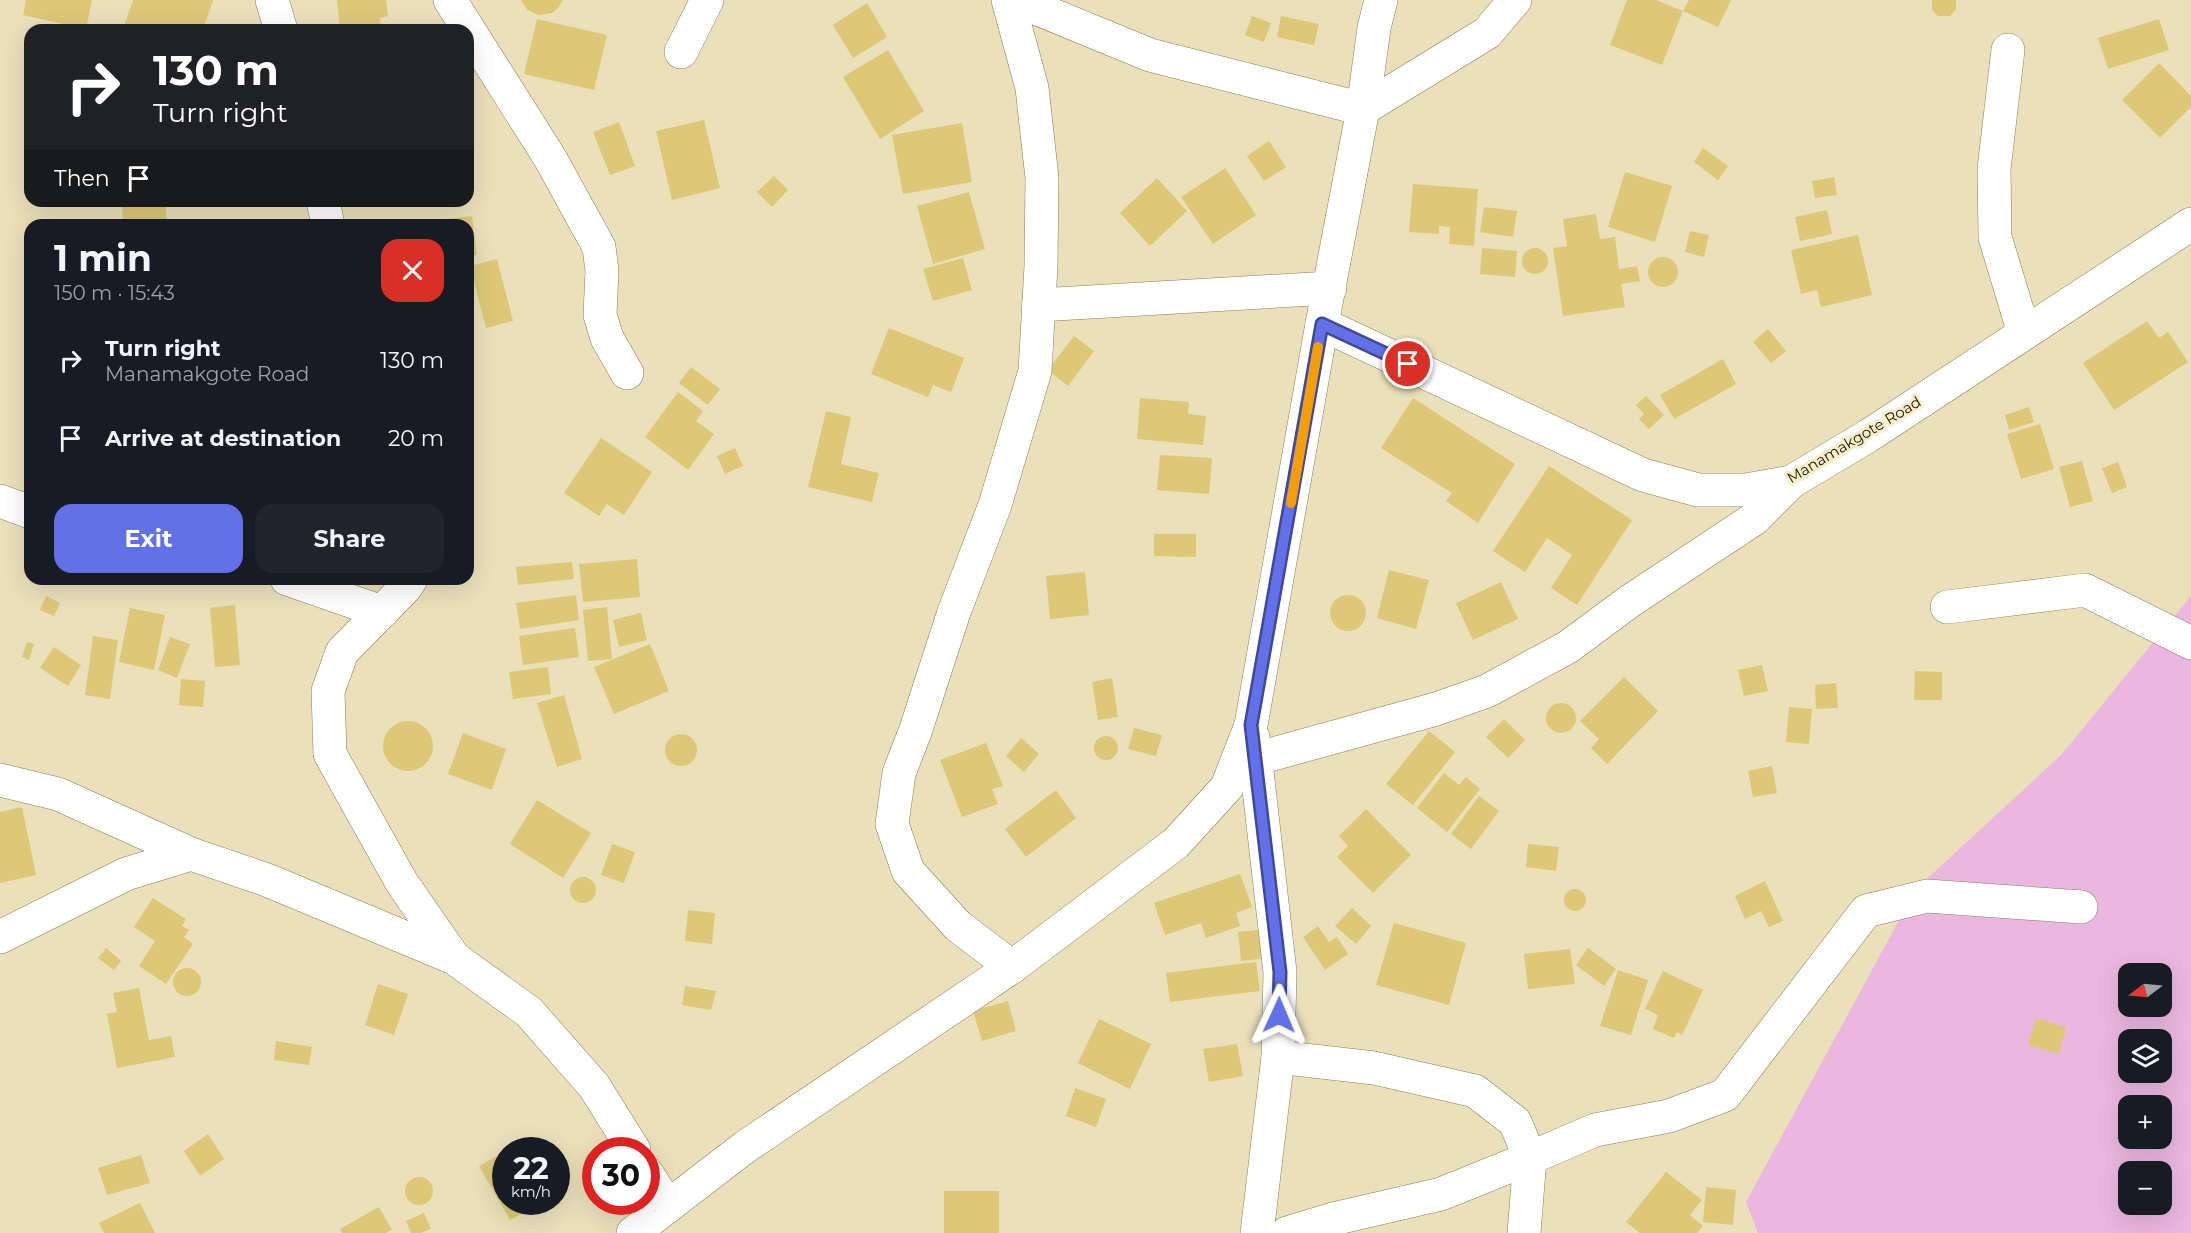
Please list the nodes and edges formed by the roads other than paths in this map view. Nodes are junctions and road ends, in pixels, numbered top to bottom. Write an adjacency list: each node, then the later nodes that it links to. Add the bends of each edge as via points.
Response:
1 (272, 0): 8 (street)
2 (450, 0): 9 (street)
3 (707, 0): 12 (street)
4 (1008, 0): 16 (street, via 1032,88 1042,178)
5 (1016, 0): 13 (street, via 1150,55)
6 (1381, 0): 13 (street)
7 (1515, 0): 13 (street, via 1487,33)
8 (279, 24)
9 (465, 24)
10 (474, 38): 19 (street, via 550,159 599,247 600,315 606,338)
11 (2008, 50): 18 (street, via 1994,169 1995,237)
12 (681, 52)
13 (1363, 109): 15 (street)
14 (2191, 224): 18 (street, Manamakgote Road)
15 (1330, 288): 16 (street); 17 (street)
16 (1038, 305): 35 (street, via 1035,370 995,505 899,773 892,824 908,871 958,926)
17 (1322, 324): 20 (street, Manamakgote Road, via 1643,476 1698,490 1746,490); 28 (street)
18 (2024, 333): 20 (street, Manamakgote Road)
19 (627, 372)
20 (1791, 482): 29 (street, via 1754,519 1568,647 1487,691)
21 (0, 501): 22 (street)
22 (24, 510)
23 (304, 585): 26 (street)
24 (407, 585): 26 (street)
25 (1947, 607): 27 (street, via 2085,590)
26 (382, 612): 34 (street, via 342,652 328,691 330,754 402,883)
27 (2191, 643)
28 (1251, 725): 29 (street); 35 (street, via 1227,787 1176,843)
29 (1255, 759): 36 (street, via 1280,972)
30 (0, 780): 31 (street, via 58,794)
31 (190, 854): 33 (street, via 126,874); 34 (street, via 267,880)
32 (2081, 907): 38 (street, via 1927,896 1866,910 1725,1095 1669,1116 1596,1130)
33 (0, 937)
34 (454, 958): 37 (street, via 529,1012 594,1086)
35 (1012, 967): 40 (street, via 745,1148)
36 (1278, 1057): 38 (street, via 1374,1068 1475,1090 1515,1122); 42 (street)
37 (625, 1137)
38 (1530, 1158): 43 (street, via 1441,1194); 44 (street)
39 (660, 1194): 40 (street)
40 (668, 1206): 41 (street)
41 (633, 1233)
42 (1257, 1233)
43 (1287, 1233)
44 (1524, 1233)

